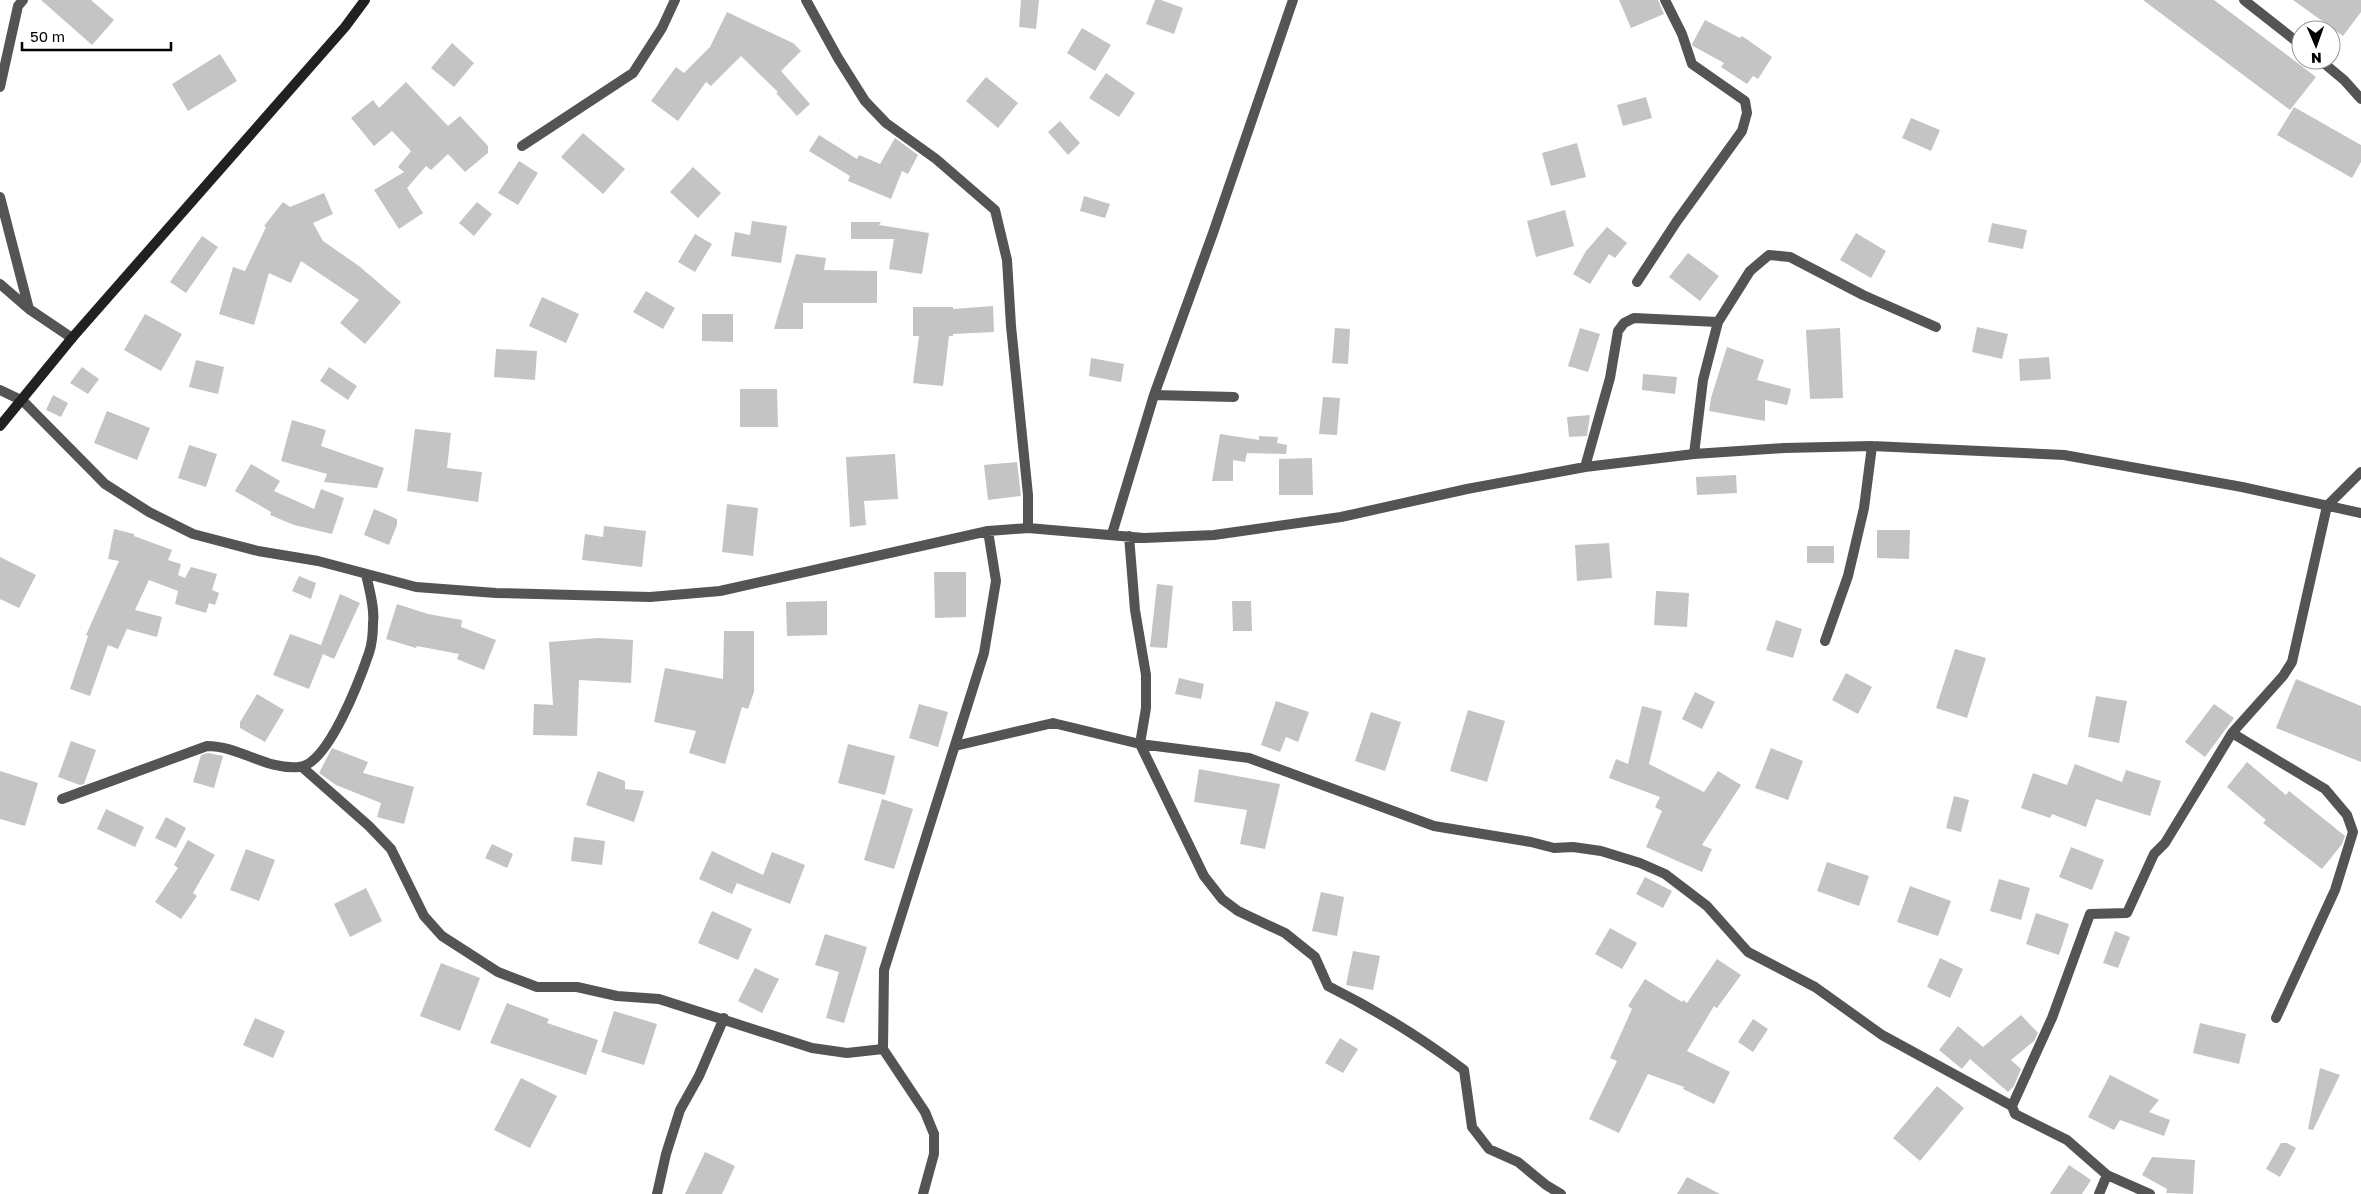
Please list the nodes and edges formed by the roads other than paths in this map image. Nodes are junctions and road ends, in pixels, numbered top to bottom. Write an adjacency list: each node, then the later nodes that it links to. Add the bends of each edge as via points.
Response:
1 (22, 0): 10 (street)
2 (366, 0): 19 (street)
3 (675, 0): 12 (street, via 662,28 633,72)
4 (806, 0): 31 (street, via 865,101 886,122 936,159 995,210 1008,260)
5 (1293, 0): 21 (street)
6 (1665, 0): 14 (street, via 1692,64 1745,101 1747,113 1742,131)
7 (2244, 0): 8 (street)
8 (2291, 37)
9 (2332, 70): 11 (street)
10 (0, 87)
11 (2361, 99)
12 (522, 146)
13 (0, 197): 16 (street)
14 (1637, 282)
15 (0, 284): 16 (street)
16 (29, 309): 19 (street)
17 (1718, 322): 18 (street, via 1750,271 1769,255 1790,257 1863,295); 26 (street, via 1702,380); 27 (street, via 1634,318 1624,323 1618,331 1610,378)
18 (1936, 327)
19 (72, 338): 23 (street)
20 (0, 390): 23 (street)
21 (1154, 395): 22 (street); 33 (street)
22 (1234, 398)
23 (22, 401): 24 (street); 35 (street, via 106,484 149,512 193,534)
24 (0, 426)
25 (1872, 446): 26 (street); 29 (street, via 2064,455 2242,487); 36 (street, via 1864,508 1848,576)
26 (1694, 454): 27 (street)
27 (1586, 467): 34 (street, via 1341,517 1214,535)
28 (2361, 472): 29 (street)
29 (2326, 506): 30 (street); 37 (street, via 2292,662)
30 (2361, 513)
31 (1028, 528): 32 (street); 33 (street)
32 (988, 531): 35 (street, via 720,591 650,597 434,588); 39 (street, via 996,581 984,653)
33 (1112, 534): 34 (street)
34 (1129, 536): 38 (street, via 1135,610 1146,675 1146,708)
35 (366, 574): 40 (street, via 374,621 369,652 328,743 316,759)
36 (1825, 641)
37 (2232, 733): 43 (street, via 2325,789 2346,815 2353,832 2335,890); 45 (street, via 2165,844 2154,854 2128,913 2090,914 2052,1018)
38 (1140, 744): 39 (street, via 1053,723); 45 (street, via 1249,758 1434,826 1554,848 1602,851 1640,863 1665,874 1707,906 1748,952 1815,987 1882,1035); 49 (street, via 1204,876 1222,899 1238,911 1285,933 1315,957 1328,986 1421,1037 1464,1070 1472,1127 1489,1149 1518,1162)
39 (955, 746): 44 (street, via 884,970)
40 (302, 767): 41 (street, via 285,768 223,746 207,746); 42 (street, via 391,849 424,916 442,936 498,972 537,987 577,987 617,996 659,999)
41 (62, 798)
42 (724, 1018): 44 (street, via 812,1048 847,1053); 47 (street, via 680,1110)
43 (2276, 1018)
44 (883, 1049): 48 (street, via 925,1112 934,1134 934,1154)
45 (2012, 1106): 46 (street, via 2015,1114 2067,1140)
46 (2107, 1175): 50 (street); 51 (street)
47 (657, 1194)
48 (923, 1194)
49 (1561, 1194)
50 (2098, 1194)
51 (2150, 1194)

